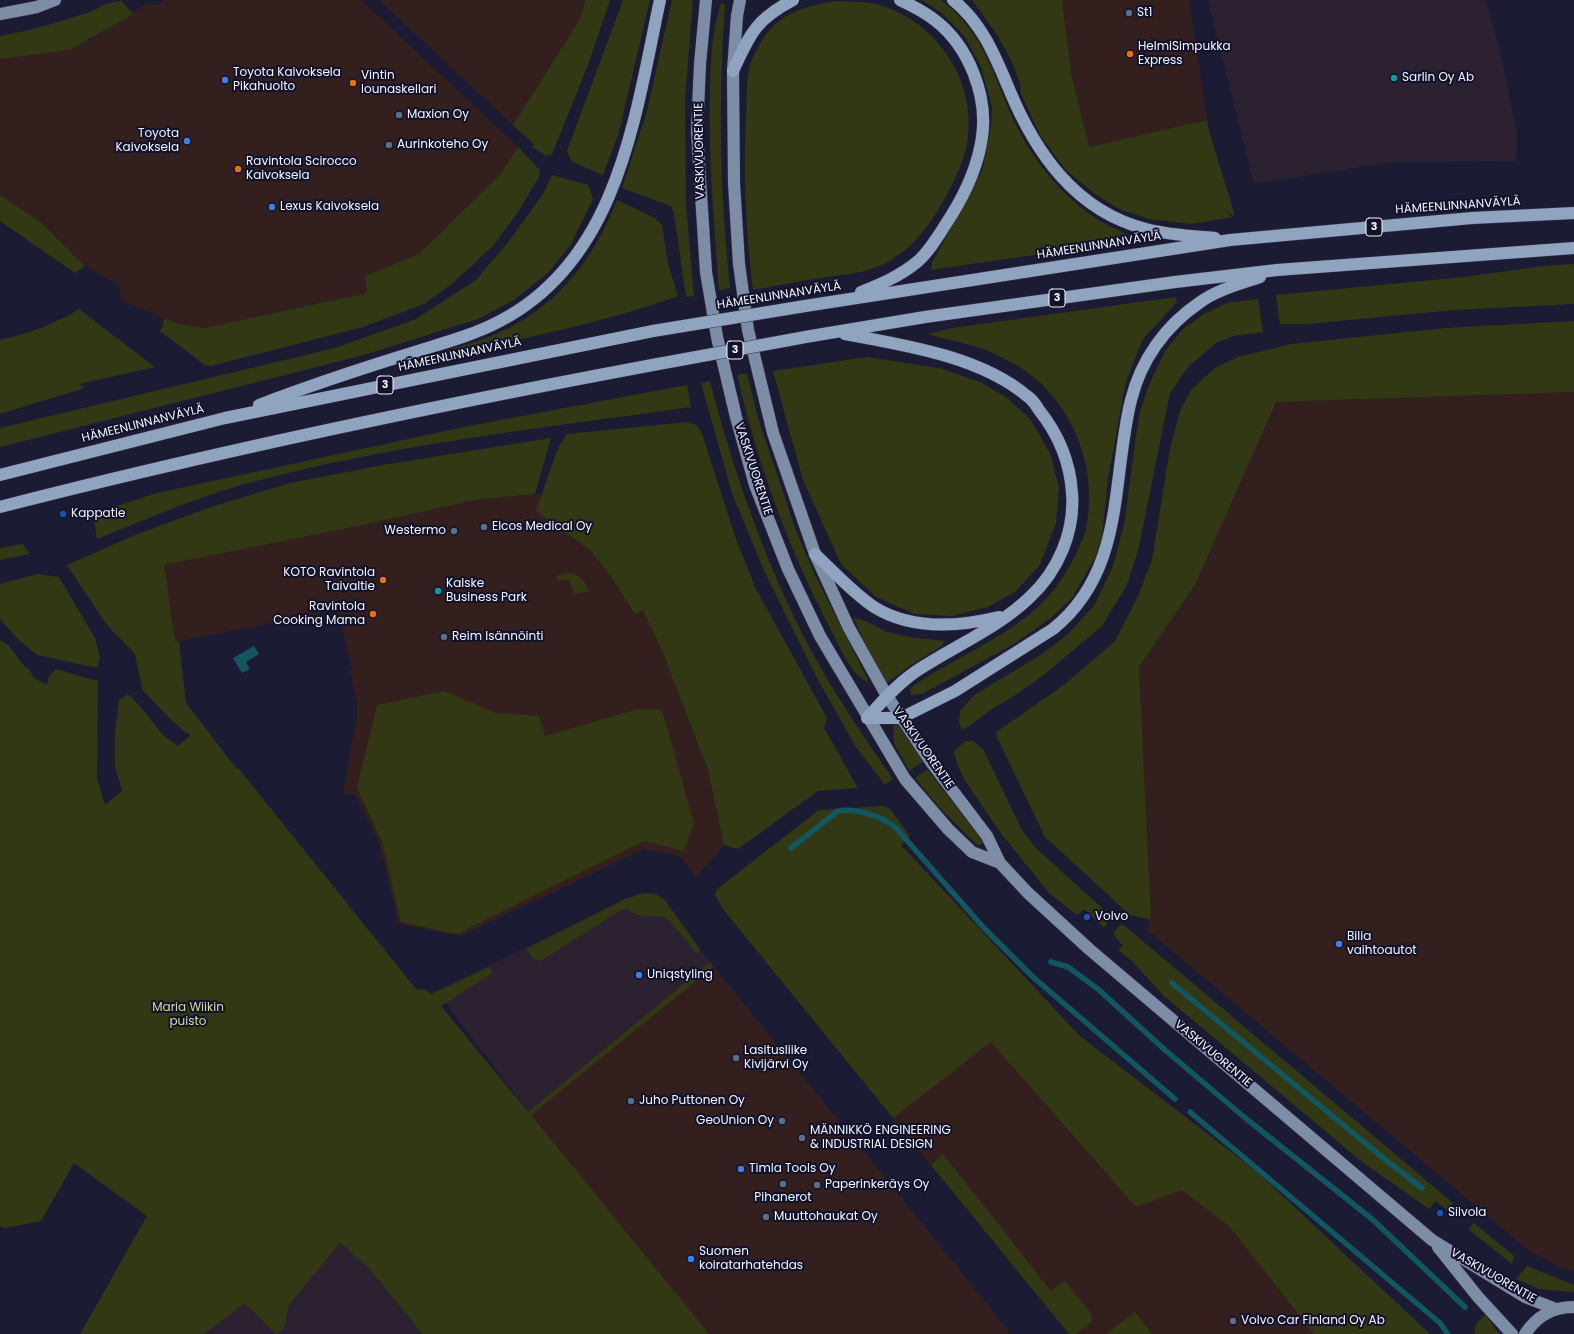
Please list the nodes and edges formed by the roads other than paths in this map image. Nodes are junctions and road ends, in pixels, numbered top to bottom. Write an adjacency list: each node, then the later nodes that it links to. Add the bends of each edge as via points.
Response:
1 (55, 0): 8 (main road, via 37,7)
2 (660, 0): 16 (highway, via 635,117 612,189 583,247 548,289 500,322 468,335 318,382)
3 (706, 0): 22 (main road, VASKIVUORENTIE, via 698,124 700,190 706,272 721,351 755,485 788,569 820,636)
4 (740, 0): 9 (main road, VASKIVUORENTIE)
5 (793, 0): 9 (highway, via 772,11 758,24 745,44)
6 (900, 0): 14 (highway, via 937,21 954,38 966,58 980,96 983,116 982,138 970,180 959,202 918,261 895,278)
7 (953, 0): 11 (highway, via 966,11 990,45 1020,115 1042,154 1058,175 1075,190 1119,220 1146,229)
8 (0, 14)
9 (734, 71): 19 (main road, VASKIVUORENTIE, via 734,183 739,264 748,330 773,433)
10 (1574, 213): 11 (highway, HÄMEENLINNANVÄYLÄ / 3, via 1472,218)
11 (1230, 240): 14 (highway, HÄMEENLINNANVÄYLÄ / 3)
12 (1574, 248): 13 (highway, 3)
13 (1277, 270): 15 (highway, 3, via 925,317); 23 (highway, via 1200,301 1170,327 1151,352 1131,400 1114,516 1101,565 1080,602 1053,629 955,691)
14 (845, 299): 16 (highway, HÄMEENLINNANVÄYLÄ / 3, bridge, via 653,330)
15 (838, 333): 18 (highway, 3, bridge, via 495,395); 20 (highway, via 944,355 999,377 1028,396 1058,436 1071,482 1073,504 1069,530 1062,554 1046,580)
16 (225, 418): 17 (highway, HÄMEENLINNANVÄYLÄ / 3)
17 (0, 475)
18 (0, 507)
19 (815, 554): 20 (highway, via 859,595 892,616 912,622 960,624); 21 (main road, VASKIVUORENTIE, via 850,628)
20 (1009, 614): 21 (highway, via 914,672)
21 (887, 696): 22 (highway); 23 (main road, VASKIVUORENTIE)
22 (867, 718): 23 (highway); 24 (main road, VASKIVUORENTIE, via 904,779 948,829 972,852)
23 (901, 718): 24 (main road, VASKIVUORENTIE, via 987,836)
24 (1000, 863): 25 (main road, VASKIVUORENTIE, via 1028,893 1089,949)
25 (1432, 1240): 27 (main road, VASKIVUORENTIE, via 1526,1297); 28 (main road, VASKIVUORENTIE)
26 (1574, 1307): 27 (main road)
27 (1556, 1309): 29 (main road, via 1538,1318)
28 (1512, 1334)
29 (1525, 1334)

